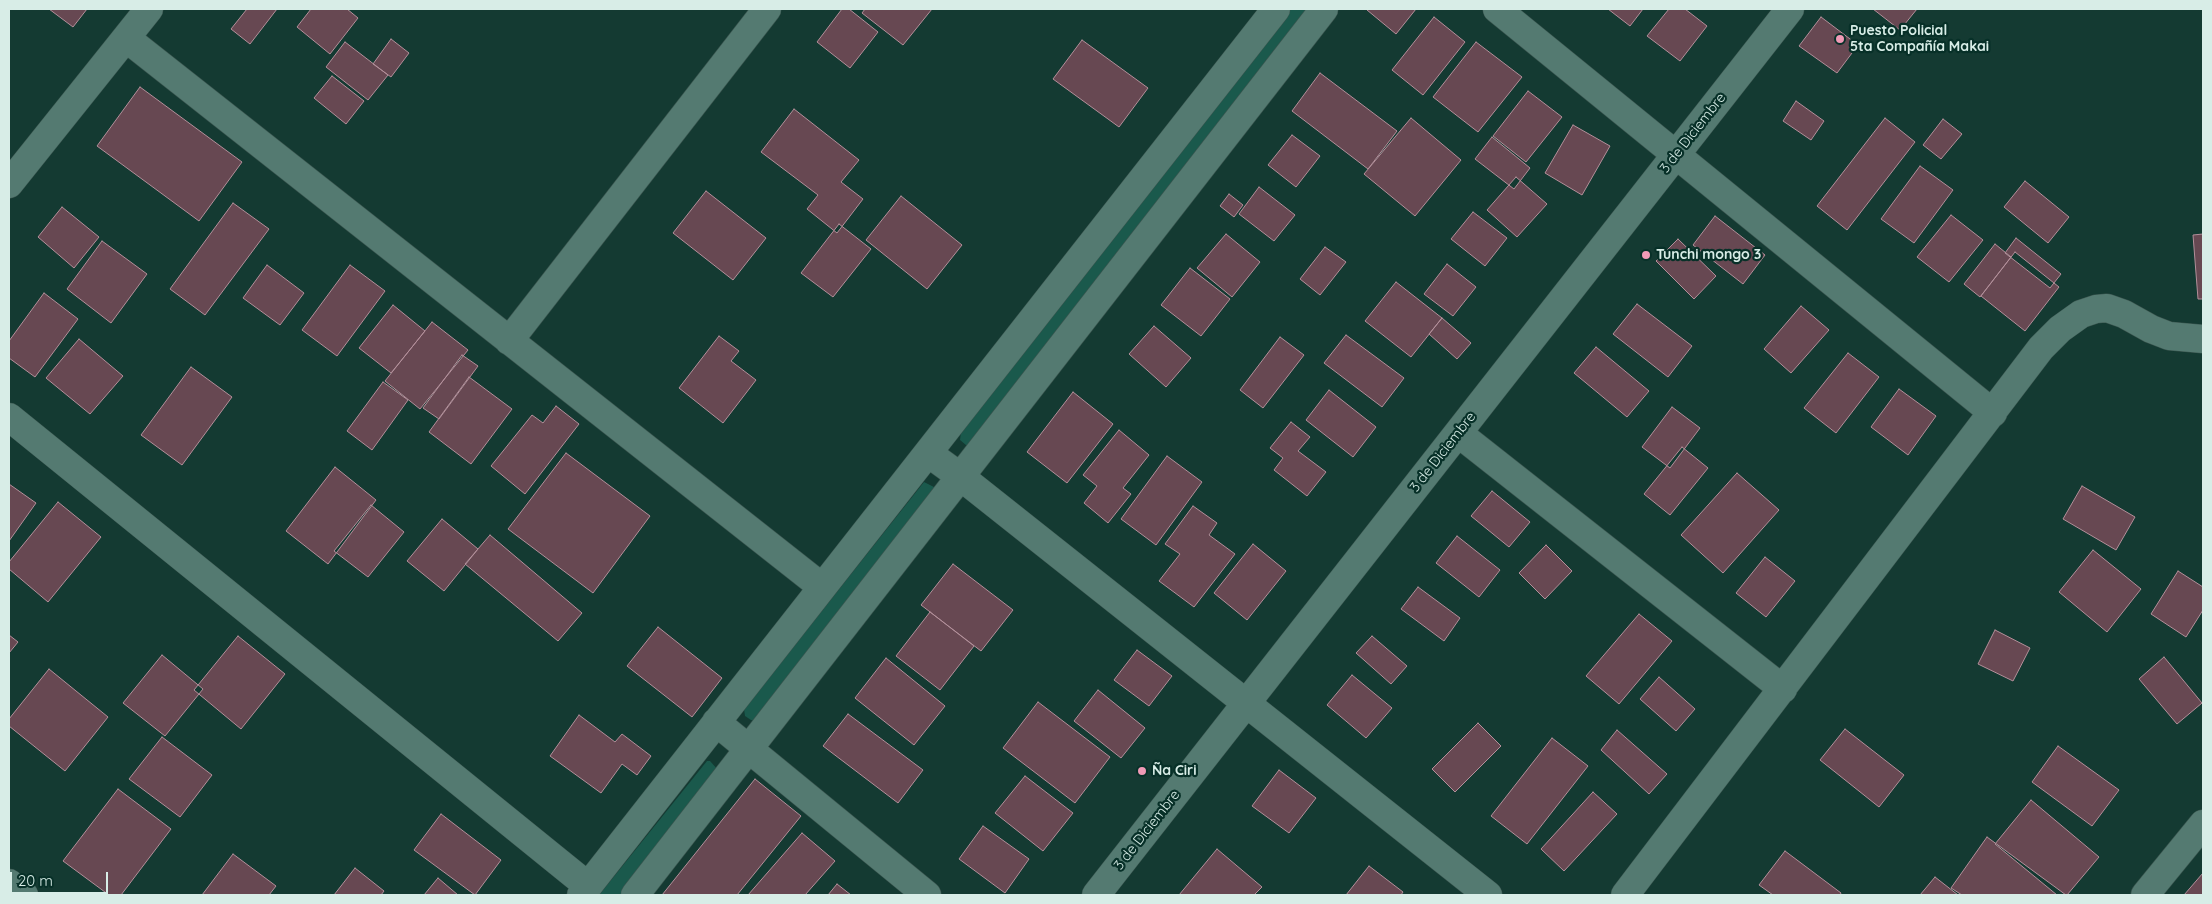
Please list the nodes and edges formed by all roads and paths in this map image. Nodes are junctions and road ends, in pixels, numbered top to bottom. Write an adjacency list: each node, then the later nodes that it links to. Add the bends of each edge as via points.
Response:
1 (149, 9): 7 (street)
2 (767, 9): 11 (street)
3 (1276, 9): 15 (street)
4 (1324, 9): 16 (street)
5 (1497, 9): 8 (street)
6 (1790, 9): 8 (street, 3 de Diciembre)
7 (126, 38): 9 (street); 11 (street)
8 (1675, 156): 12 (street); 14 (street, 3 de Diciembre)
9 (9, 184)
10 (2203, 339): 12 (street, via 2169,336 2107,308 2081,314 2041,348)
11 (509, 341): 17 (street)
12 (1994, 413): 18 (street)
13 (9, 418): 24 (street)
14 (1458, 433): 18 (street); 19 (street, 3 de Diciembre)
15 (928, 453): 16 (street); 17 (street)
16 (961, 476): 19 (street); 21 (street)
17 (822, 587): 20 (street)
18 (1783, 689): 30 (street)
19 (1246, 704): 28 (street, 3 de Diciembre); 29 (street)
20 (716, 722): 21 (street); 24 (street)
21 (749, 749): 26 (street); 27 (street)
22 (2203, 824): 31 (street)
23 (9, 883): 25 (street)
24 (584, 891)
25 (24, 895)
26 (635, 895)
27 (927, 895)
28 (1096, 895)
29 (1488, 895)
30 (1625, 895)
31 (2145, 895)

